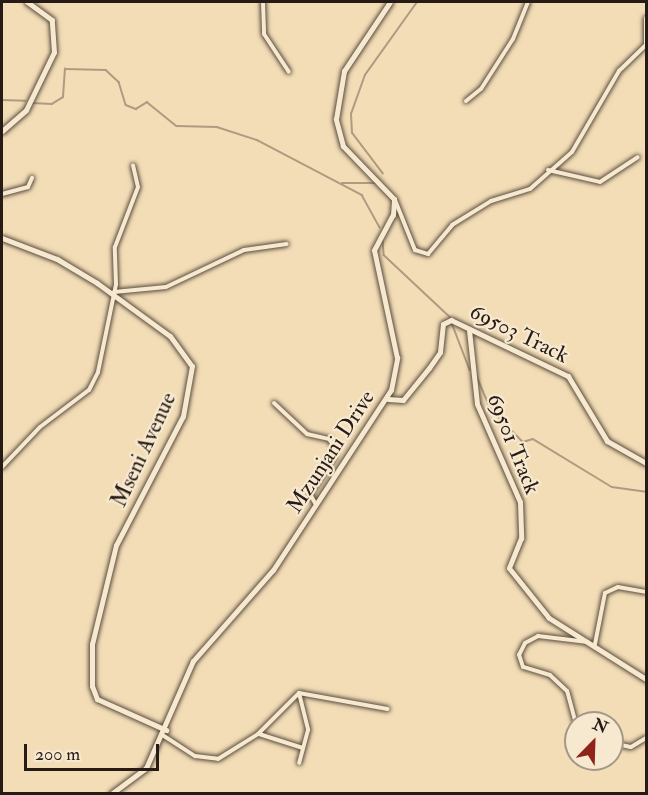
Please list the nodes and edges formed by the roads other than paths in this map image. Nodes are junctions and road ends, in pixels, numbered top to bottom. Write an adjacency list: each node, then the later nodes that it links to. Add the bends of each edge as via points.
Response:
1 (27, 2): 9 (street, via 52,20 54,52 26,110)
2 (263, 2): 7 (street, via 264,34)
3 (390, 2): 15 (street, via 344,71 336,119 343,146)
4 (528, 2): 8 (street, via 513,39 481,89)
5 (646, 18): 6 (street)
6 (646, 45): 12 (street, via 619,71 577,147)
7 (289, 72)
8 (466, 101)
9 (2, 131)
10 (638, 157): 12 (street, via 600,182 581,173)
11 (133, 166): 18 (street, via 138,187 116,247)
12 (547, 171): 15 (street, via 530,189 491,201 452,225 425,255 411,243)
13 (32, 178): 14 (street, via 28,187)
14 (2, 194)
15 (394, 200): 20 (street, Mzunjani Drive, via 393,215 374,250 397,358)
16 (2, 238): 18 (street, Mseni Avenue, via 57,259)
17 (287, 244): 18 (street, via 244,250 166,287)
18 (114, 294): 23 (street, via 105,353 90,390 40,427); 32 (street, Mseni Avenue, via 170,336 192,366 183,416 116,545 92,644 92,686 97,699)
19 (470, 330): 20 (street, 69503 Track, via 446,321 436,359 403,400); 22 (street, 69503 Track, via 568,376 607,441); 26 (street, 69501 Track, via 477,404 520,502 521,538 509,568 549,618)
20 (388, 399): 24 (street, Mzunjani Drive)
21 (273, 403): 24 (street, via 307,434 329,439 335,447 334,457 310,494)
22 (646, 463)
23 (2, 466)
24 (316, 505): 32 (street, Mzunjani Drive, via 260,587 192,661)
25 (646, 592): 27 (street, via 618,587 605,593)
26 (588, 641): 27 (street, 69501 Track); 31 (street, via 538,636 525,643 519,655 523,667 550,675 567,690)
27 (595, 644): 28 (street, 69501 Track)
28 (646, 679)
29 (299, 693): 30 (street); 33 (street); 36 (street, via 308,722)
30 (388, 709)
31 (573, 711)
32 (165, 733): 33 (street, via 195,756 218,759); 38 (street, Mzunjani Drive, via 146,768)
33 (258, 734): 36 (street)
34 (646, 738): 35 (street, via 631,747)
35 (624, 746)
36 (303, 748): 37 (street)
37 (299, 763)
38 (111, 794)

